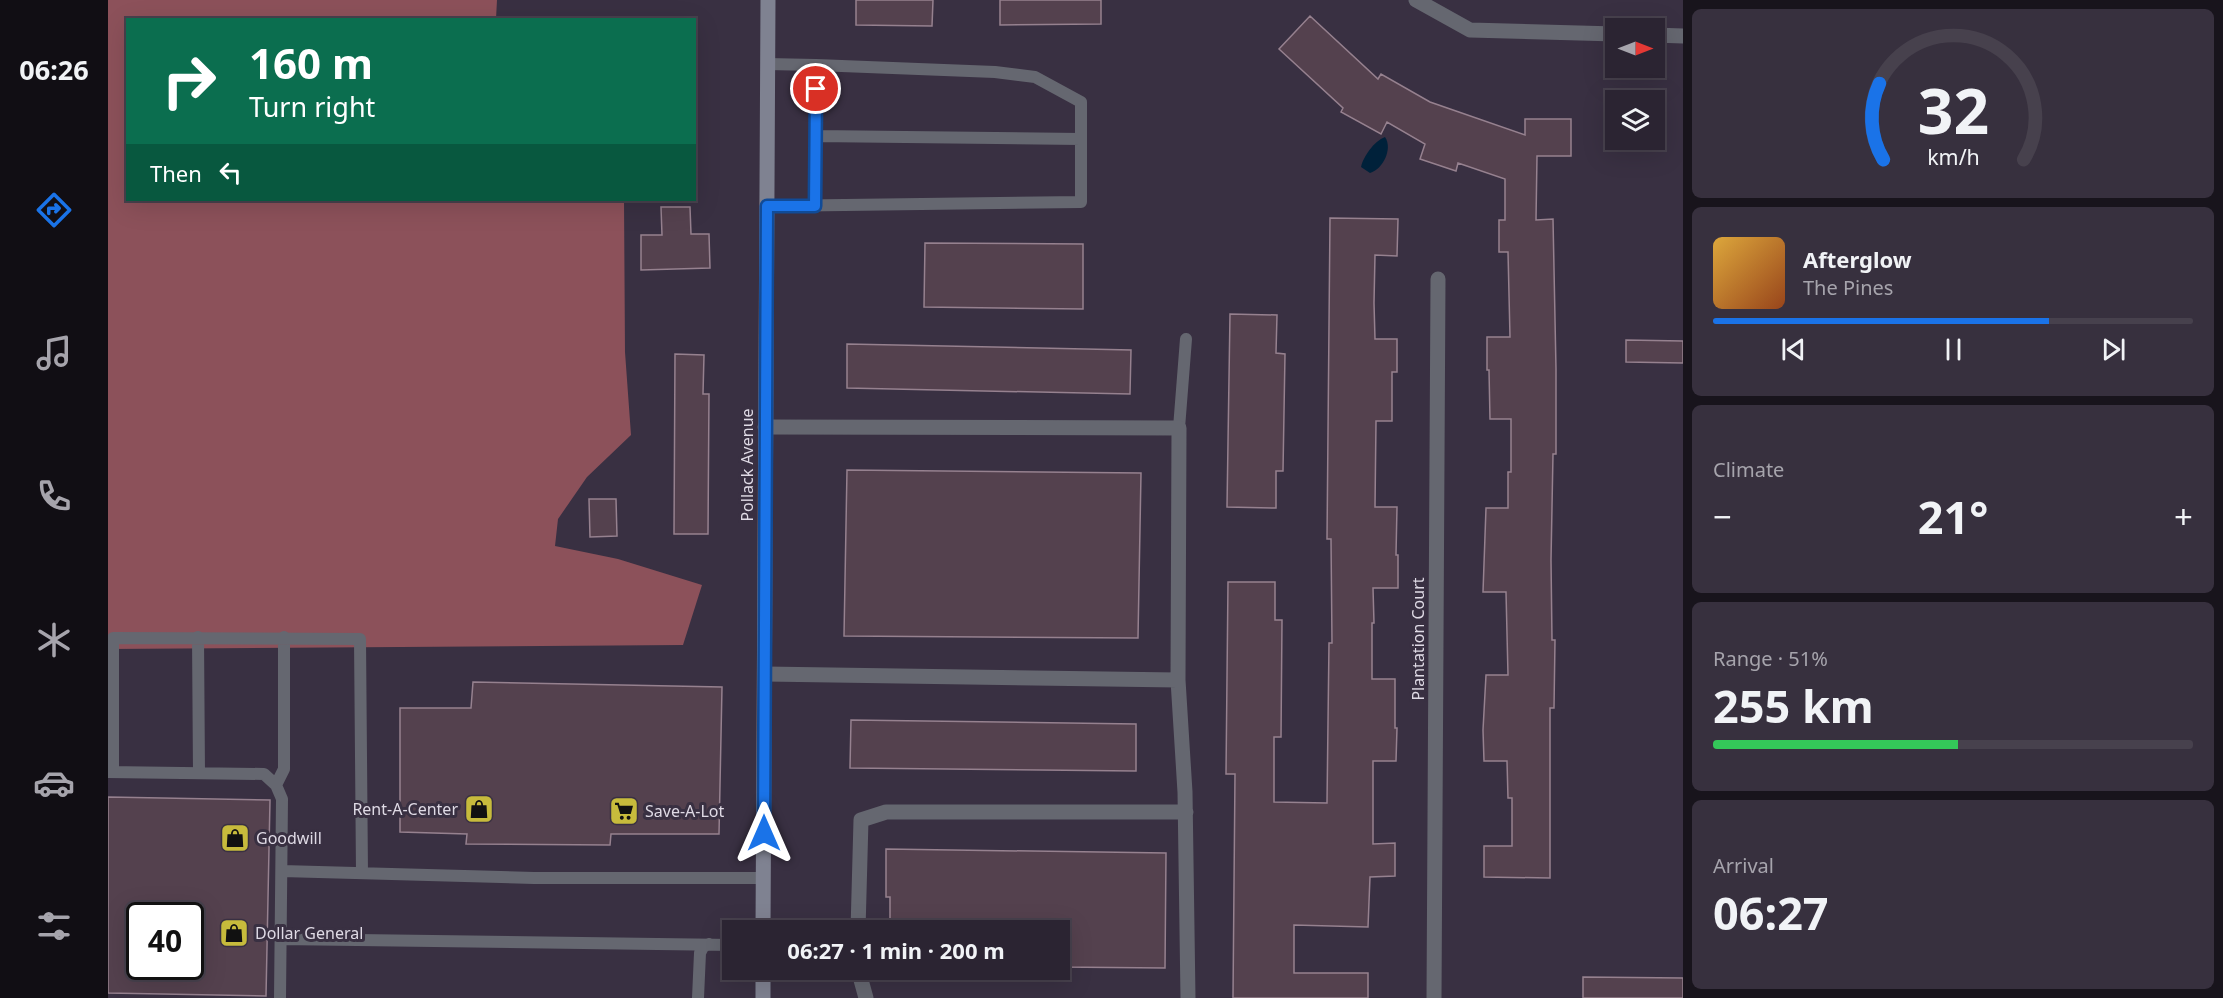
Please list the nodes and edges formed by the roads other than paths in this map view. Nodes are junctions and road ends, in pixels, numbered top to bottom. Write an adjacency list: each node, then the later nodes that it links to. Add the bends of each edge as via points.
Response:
1 (768, 0): 6 (street, Pollack Avenue)
2 (1416, 0): 3 (street, via 1470,30)
3 (1605, 34)
4 (1665, 35): 5 (street)
5 (1683, 36)
6 (767, 64): 7 (lane); 10 (street, Pollack Avenue)
7 (816, 65): 8 (lane); 9 (lane, via 1035,77 1081,102)
8 (815, 136): 9 (lane); 11 (lane)
9 (1081, 139): 11 (lane, via 1081,202)
10 (767, 206): 11 (lane); 14 (street, Pollack Avenue)
11 (815, 206)
12 (1438, 279): 39 (street, Plantation Court)
13 (1186, 339): 15 (lane)
14 (765, 427): 15 (street); 18 (street, Pollack Avenue)
15 (1179, 428): 19 (street)
16 (198, 638): 17 (lane); 20 (lane, via 113,638); 21 (lane)
17 (284, 638): 22 (lane, via 284,769); 25 (lane, via 360,639)
18 (765, 674): 19 (street); 26 (street, Pollack Avenue)
19 (1178, 680): 23 (street)
20 (110, 772): 21 (lane)
21 (199, 773): 22 (lane, via 264,774)
22 (276, 785): 24 (lane, via 282,799)
23 (1186, 812): 28 (street, via 886,812 861,820); 38 (street)
24 (282, 871): 25 (lane); 29 (lane)
25 (362, 873): 26 (lane)
26 (763, 878): 27 (street, Pollack Avenue)
27 (763, 920)
28 (858, 920)
29 (280, 939): 30 (lane); 34 (lane)
30 (709, 944): 31 (lane); 35 (lane, via 700,952)
31 (722, 945)
32 (763, 980): 36 (street)
33 (861, 980): 37 (street)
34 (280, 998)
35 (698, 998)
36 (762, 998)
37 (866, 998)
38 (1188, 998)
39 (1434, 998)

